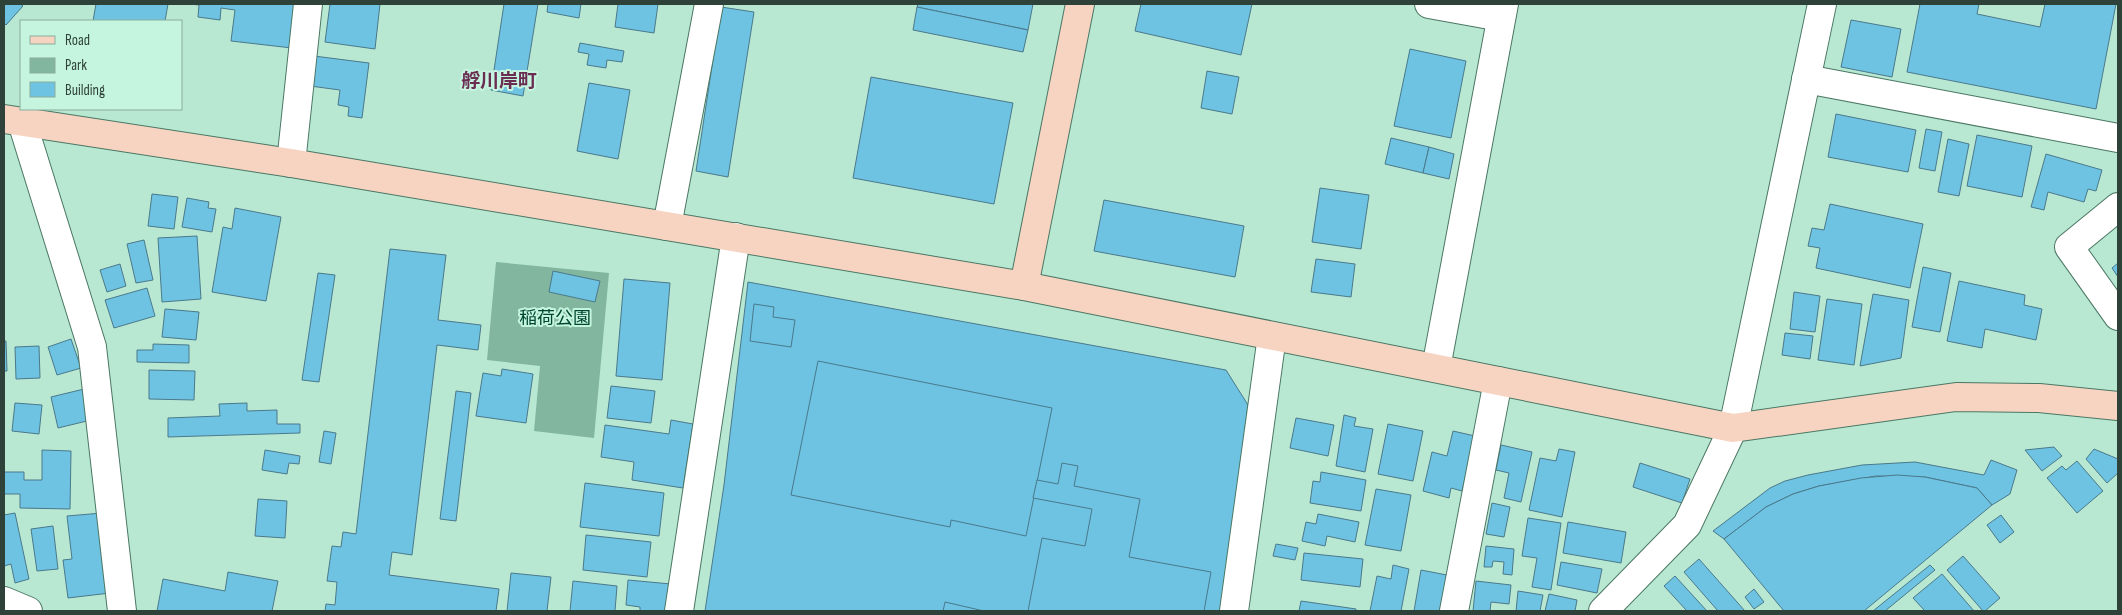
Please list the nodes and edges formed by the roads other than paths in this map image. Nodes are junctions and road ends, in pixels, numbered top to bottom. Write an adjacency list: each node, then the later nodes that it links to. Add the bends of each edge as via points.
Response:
1 (308, 4): 10 (street)
2 (710, 4): 12 (street)
3 (1080, 4): 14 (street)
4 (1429, 4): 6 (street)
5 (1822, 4): 7 (street)
6 (1502, 10): 17 (street)
7 (1806, 79): 9 (street); 20 (street)
8 (13, 121): 10 (street); 23 (street, via 92,347)
9 (2118, 138)
10 (291, 163): 12 (street)
11 (2118, 207): 15 (street, via 2069,247)
12 (667, 226): 13 (street)
13 (736, 238): 14 (street); 24 (street)
14 (1024, 286): 16 (street)
15 (2118, 316)
16 (1272, 336): 17 (street); 25 (street)
17 (1436, 368): 18 (street)
18 (1498, 381): 20 (street); 26 (street)
19 (2118, 406): 20 (street, via 2039,398 1956,397)
20 (1733, 428): 27 (street, via 1687,525)
21 (4, 601): 22 (street)
22 (28, 611)
23 (122, 611)
24 (679, 611)
25 (1234, 611)
26 (1454, 611)
27 (1602, 611)

